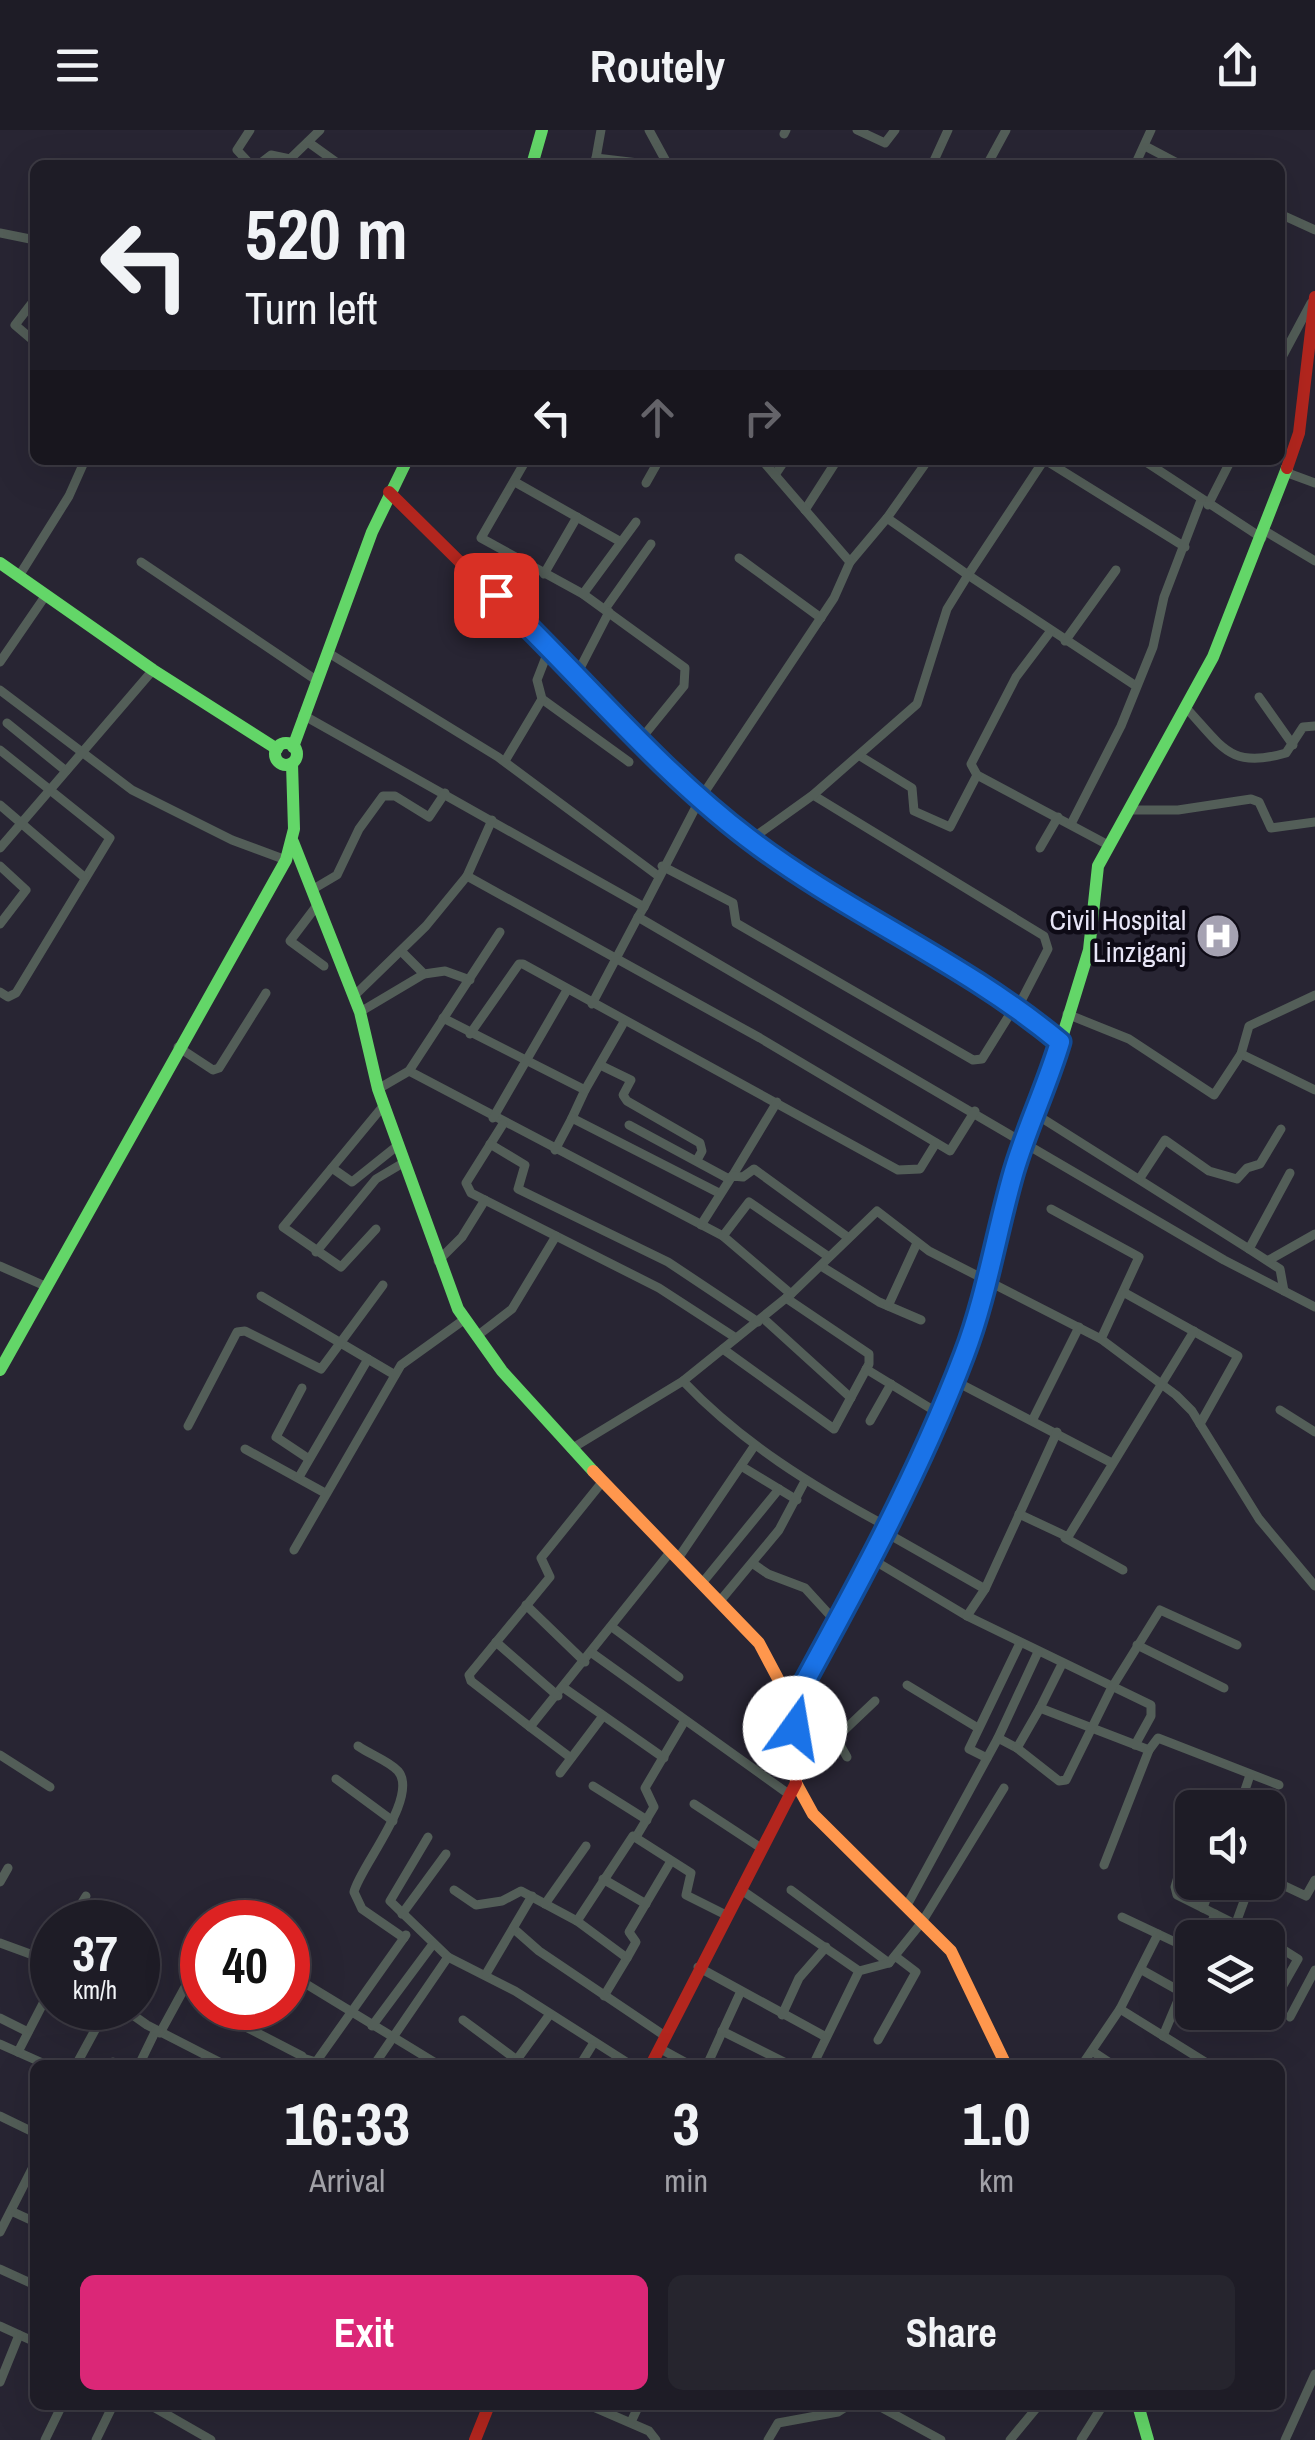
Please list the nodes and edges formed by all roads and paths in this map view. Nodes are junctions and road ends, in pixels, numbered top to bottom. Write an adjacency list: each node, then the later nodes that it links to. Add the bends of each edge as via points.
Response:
1 (250, 130): 13 (street, via 237,150)
2 (320, 130): 11 (street)
3 (542, 130): 16 (street)
4 (601, 130): 17 (street)
5 (649, 130): 18 (street)
6 (856, 130): 7 (street, via 885,143)
7 (895, 130)
8 (948, 130): 19 (street)
9 (1006, 130): 20 (street)
10 (1150, 130): 12 (street)
11 (308, 142): 14 (street, via 290,159); 15 (street)
12 (1145, 146): 21 (street); 22 (street)
13 (249, 160)
14 (262, 160)
15 (333, 160)
16 (533, 160)
17 (598, 160)
18 (665, 160)
19 (934, 160)
20 (990, 160)
21 (1138, 160)
22 (1172, 160)
23 (1285, 216): 24 (street)
24 (1315, 230)
25 (0, 233): 26 (street)
26 (30, 239)
27 (1315, 297): 32 (street); 45 (street, via 1299,433)
28 (30, 306): 30 (street)
29 (0, 324): 30 (street)
30 (16, 325): 31 (street)
31 (30, 338)
32 (1285, 353)
33 (83, 465): 68 (street)
34 (404, 465): 50 (street)
35 (524, 465): 47 (street)
36 (656, 465): 49 (street)
37 (766, 465): 46 (street)
38 (781, 465): 46 (street)
39 (834, 465): 52 (street)
40 (923, 465): 54 (street)
41 (1041, 465): 67 (street)
42 (1052, 465): 59 (street)
43 (1150, 465): 51 (street)
44 (1228, 465): 51 (street)
45 (1286, 472): 48 (street); 56 (street)
46 (774, 474): 52 (street)
47 (515, 482): 53 (street); 66 (street, via 481,538)
48 (1315, 483)
49 (646, 484)
50 (389, 492): 75 (street); 76 (street)
51 (1204, 503): 56 (street); 59 (street)
52 (805, 510): 63 (street)
53 (577, 517): 57 (street); 66 (street)
54 (887, 518): 63 (street); 67 (street)
55 (636, 522): 57 (street)
56 (1264, 535): 61 (street); 85 (street)
57 (622, 542): 69 (street)
58 (651, 544): 71 (street)
59 (1184, 547): 81 (street)
60 (740, 558): 72 (street)
61 (1315, 561)
62 (141, 562): 80 (street)
63 (850, 562): 72 (street)
64 (0, 563): 68 (street)
65 (1116, 570): 74 (street)
66 (544, 574): 69 (street)
67 (968, 575): 73 (street); 95 (street, via 944,615 921,699)
68 (19, 576): 70 (street)
69 (583, 594): 71 (street)
70 (46, 595): 77 (street); 78 (street)
71 (607, 610): 79 (street); 89 (street, via 675,657 688,676)
72 (821, 618): 104 (street)
73 (1050, 632): 74 (street); 100 (street, via 1016,677 971,761)
74 (1065, 641): 81 (street)
75 (550, 647): 79 (street); 84 (street, via 536,680)
76 (327, 652): 80 (street); 96 (street)
77 (0, 662)
78 (153, 670): 92 (street); 94 (street)
79 (578, 674): 89 (street)
80 (316, 680): 86 (street)
81 (1136, 686): 111 (street)
82 (0, 690): 94 (street)
83 (1258, 697): 91 (street)
84 (542, 699): 96 (street); 97 (street)
85 (1188, 710): 91 (street, via 1241,760 1262,760); 106 (street)
86 (304, 715): 90 (street); 102 (street)
87 (7, 723): 99 (street)
88 (1315, 726): 91 (street, via 1303,727)
89 (641, 738): 104 (street)
90 (293, 746): 92 (street); 98 (street)
91 (1294, 746)
92 (276, 749): 98 (street, via 278,762)
93 (0, 750): 101 (street)
94 (82, 752): 99 (street); 117 (street, via 132,790)
95 (860, 756): 100 (street, via 912,788 914,811 950,826); 103 (street)
96 (504, 761): 119 (street)
97 (629, 762)
98 (292, 764): 113 (street)
99 (66, 770): 101 (street)
100 (977, 775): 107 (street)
101 (50, 788): 110 (street); 120 (street, via 109,836)
102 (446, 793): 108 (street); 122 (street, via 429,817 383,796 337,875)
103 (814, 795): 112 (street); 138 (street, via 1044,936 1048,949)
104 (700, 798): 112 (street); 119 (street)
105 (0, 805): 110 (street)
106 (1130, 810): 109 (street, via 1251,799 1271,828); 114 (street)
107 (1058, 816): 111 (street); 116 (street)
108 (492, 820): 121 (street); 123 (street)
109 (1315, 822)
110 (22, 824): 115 (street); 120 (street)
111 (1071, 824): 114 (street)
112 (750, 840): 138 (street)
113 (293, 842): 117 (street); 122 (street)
114 (1110, 846): 140 (street, via 1098,866 1089,950)
115 (0, 848)
116 (1040, 848)
117 (286, 860): 145 (street)
118 (0, 866): 125 (street, via 26,890)
119 (660, 871): 123 (street); 138 (street, via 733,904 736,923 973,1060 982,1058)
120 (84, 876): 133 (street, via 16,994)
121 (467, 876): 127 (street); 128 (street)
122 (317, 895): 129 (street, via 290,942); 135 (street)
123 (644, 906): 124 (street)
124 (638, 917): 128 (street); 155 (street)
125 (0, 924)
126 (500, 932): 131 (street)
127 (401, 952): 130 (street); 135 (street)
128 (616, 958): 137 (street); 163 (street)
129 (324, 966)
130 (424, 974): 131 (street, via 445,971); 139 (street)
131 (470, 980): 141 (street)
132 (567, 990): 137 (street); 143 (street, via 519,964); 147 (street)
133 (0, 992)
134 (266, 993): 145 (street, via 219,1068)
135 (354, 996): 139 (street)
136 (1315, 996): 146 (street, via 1249,1026)
137 (592, 1004): 142 (street)
138 (1016, 1006): 144 (street)
139 (360, 1012): 150 (street)
140 (1067, 1014): 144 (street); 146 (street, via 1129,1039 1214,1094)
141 (442, 1018): 143 (street); 149 (street)
142 (624, 1022): 148 (street); 153 (street)
143 (470, 1034): 147 (street)
144 (1060, 1042): 156 (street)
145 (178, 1047): 192 (street)
146 (1242, 1054): 152 (street)
147 (526, 1061): 151 (street); 157 (street)
148 (600, 1065): 151 (street); 167 (street, via 631,1080 622,1094 627,1102 700,1144)
149 (408, 1071): 150 (street); 157 (street)
150 (378, 1089): 154 (street)
151 (586, 1090): 158 (street)
152 (1315, 1090)
153 (777, 1102): 163 (street, via 904,1172 922,1168); 171 (street)
154 (384, 1105): 165 (street); 169 (street)
155 (974, 1111): 162 (street); 163 (street, via 955,1150)
156 (1036, 1116): 162 (street); 172 (street)
157 (493, 1118): 159 (street)
158 (572, 1118): 166 (street); 173 (street)
159 (503, 1124): 164 (street); 166 (street)
160 (630, 1126): 167 (street)
161 (1281, 1129): 172 (street, via 1260,1164 1237,1179 1209,1171 1165,1140)
162 (1026, 1141): 190 (street); 193 (street)
163 (936, 1143)
164 (490, 1144): 174 (street, via 466,1183); 200 (street, via 525,1165 518,1189 668,1262)
165 (397, 1146): 168 (street); 169 (street, via 352,1182)
166 (554, 1150): 176 (street)
167 (697, 1160): 171 (street)
168 (403, 1163): 184 (street, via 376,1179); 187 (street)
169 (332, 1168): 184 (street, via 283,1223 287,1234)
170 (1290, 1173): 183 (street)
171 (731, 1177): 173 (street); 181 (street, via 757,1170)
172 (1140, 1178): 183 (street)
173 (719, 1193): 176 (street)
174 (485, 1200): 179 (street); 187 (street)
175 (1051, 1208): 194 (street, via 1136,1253)
176 (701, 1224): 180 (street)
177 (376, 1230): 184 (street, via 341,1266)
178 (1315, 1234): 186 (street)
179 (556, 1236): 204 (street, via 512,1309); 205 (street, via 659,1288)
180 (723, 1236): 185 (street, via 749,1202); 196 (street)
181 (846, 1236): 182 (street, via 877,1211); 185 (street)
182 (918, 1243): 190 (street); 197 (street)
183 (1249, 1248): 186 (street)
184 (316, 1252)
185 (829, 1257): 189 (street)
186 (1269, 1260): 193 (street, via 1280,1269)
187 (438, 1262): 199 (street)
188 (0, 1266): 192 (street)
189 (822, 1266): 196 (street); 197 (street)
190 (990, 1278): 202 (street); 213 (street)
191 (384, 1285): 207 (street)
192 (44, 1286): 211 (street)
193 (1284, 1291): 198 (street)
194 (1125, 1293): 203 (street); 206 (street)
195 (261, 1296): 207 (street)
196 (788, 1296): 200 (street); 210 (street, via 869,1354)
197 (888, 1306): 201 (street)
198 (1315, 1307)
199 (465, 1318): 204 (street); 212 (street, via 408,1358)
200 (761, 1320): 205 (street); 218 (street)
201 (920, 1320)
202 (1079, 1327): 206 (street); 221 (street)
203 (1194, 1332): 215 (street); 223 (street, via 1239,1359)
204 (477, 1336): 228 (street)
205 (736, 1338): 208 (street)
206 (1101, 1339): 215 (street)
207 (338, 1341): 209 (street); 224 (street, via 321,1370 245,1330 237,1332)
208 (723, 1349): 214 (street); 218 (street, via 830,1430)
209 (368, 1359): 212 (street); 230 (street)
210 (866, 1369): 216 (street); 218 (street)
211 (0, 1370)
212 (396, 1375): 237 (street)
213 (953, 1380): 220 (street); 221 (street)
214 (683, 1381): 227 (street); 228 (street)
215 (1160, 1381): 223 (street); 231 (street)
216 (891, 1384): 220 (street); 222 (street)
217 (302, 1388): 230 (street, via 276,1437)
218 (851, 1398)
219 (1280, 1410): 226 (street)
220 (938, 1413): 240 (street)
221 (1033, 1419): 225 (street)
222 (870, 1421)
223 (1200, 1424): 248 (street, via 1259,1519)
224 (188, 1426)
225 (1056, 1432): 231 (street); 239 (street)
226 (1315, 1432)
227 (755, 1445): 232 (street); 235 (street)
228 (571, 1448): 234 (street)
229 (245, 1449): 233 (street)
230 (310, 1459): 233 (street)
231 (1112, 1463): 241 (street)
232 (741, 1466): 236 (street); 243 (street)
233 (299, 1478): 237 (street)
234 (603, 1481): 243 (street); 251 (street, via 540,1558 550,1577)
235 (806, 1481): 238 (street); 240 (street)
236 (779, 1489): 238 (street); 247 (street)
237 (325, 1493): 242 (street)
238 (797, 1500): 245 (street)
239 (1020, 1514): 241 (street); 249 (street)
240 (885, 1528): 244 (street); 249 (street)
241 (1065, 1538): 246 (street)
242 (294, 1550)
243 (675, 1554): 247 (street); 254 (street)
244 (870, 1558): 252 (street); 253 (street)
245 (752, 1563): 250 (street); 253 (street, via 805,1588)
246 (1123, 1570)
247 (703, 1582): 250 (street)
248 (1315, 1586)
249 (985, 1589): 252 (street)
250 (720, 1601): 268 (street, via 759,1643)
251 (526, 1605): 255 (street); 260 (street)
252 (966, 1616): 256 (street)
253 (837, 1624): 268 (street)
254 (612, 1627): 260 (street); 262 (street)
255 (496, 1642): 266 (street); 272 (street, via 469,1677)
256 (1020, 1643): 259 (street); 274 (street)
257 (1237, 1645): 258 (street, via 1160,1610)
258 (1137, 1646): 264 (street); 265 (street)
259 (1038, 1652): 261 (street); 277 (street)
260 (588, 1658): 266 (street); 271 (street)
261 (1062, 1664): 265 (street); 269 (street)
262 (680, 1677)
263 (908, 1685): 274 (street)
264 (1224, 1688)
265 (1110, 1689): 275 (street); 278 (street, via 1150,1705 1152,1716)
266 (561, 1692): 270 (street); 272 (street)
267 (875, 1701): 276 (street)
268 (792, 1705): 273 (street)
269 (1040, 1708): 275 (street); 280 (street)
270 (603, 1716): 284 (street); 285 (street)
271 (684, 1722): 285 (street); 294 (street)
272 (530, 1727): 284 (street)
273 (795, 1728): 276 (street); 294 (street)
274 (978, 1728): 286 (street, via 969,1749)
275 (1094, 1729): 278 (street); 280 (street, via 1061,1782)
276 (836, 1738): 283 (street)
277 (998, 1738): 280 (street); 286 (street)
278 (1135, 1745): 281 (street)
279 (358, 1746): 297 (street, via 401,1776)
280 (1016, 1748)
281 (1150, 1750): 288 (street, via 1158,1738); 305 (street)
282 (0, 1755): 291 (street)
283 (847, 1757)
284 (571, 1758): 287 (street)
285 (664, 1758): 298 (street, via 645,1788 654,1806)
286 (986, 1758): 322 (street)
287 (560, 1773)
288 (1250, 1775): 290 (street); 295 (street)
289 (336, 1779): 297 (street)
290 (1279, 1785)
291 (50, 1786)
292 (592, 1786): 298 (street)
293 (1004, 1788): 331 (street)
294 (793, 1789): 302 (street); 322 (street)
295 (1245, 1790)
296 (694, 1804): 302 (street)
297 (393, 1820): 335 (street, via 354,1892 362,1909)
298 (647, 1820): 300 (street)
299 (428, 1836): 324 (street, via 390,1896)
300 (636, 1837): 304 (street); 307 (street)
301 (586, 1846): 320 (street)
302 (761, 1848): 311 (street)
303 (446, 1854): 324 (street)
304 (671, 1861): 321 (street); 326 (street, via 693,1876 686,1895)
305 (1104, 1865)
306 (8, 1868): 309 (street)
307 (604, 1879): 321 (street); 330 (street)
308 (1315, 1880): 316 (street)
309 (0, 1882)
310 (1285, 1886): 316 (street)
311 (740, 1889): 326 (street); 339 (street)
312 (454, 1890): 315 (street, via 476,1905 518,1890)
313 (791, 1890): 344 (street)
314 (86, 1896): 317 (street)
315 (532, 1896): 320 (street); 333 (street)
316 (1311, 1899)
317 (84, 1900)
318 (1190, 1900): 323 (street)
319 (1206, 1900): 323 (street)
320 (545, 1904): 330 (street)
321 (646, 1904): 343 (street, via 629,1932 636,1942)
322 (906, 1906): 331 (street)
323 (1203, 1908): 325 (street)
324 (402, 1914): 332 (street)
325 (1215, 1914): 328 (street); 329 (street)
326 (726, 1916): 345 (street)
327 (1122, 1917): 334 (street)
328 (1212, 1920)
329 (1228, 1920)
330 (577, 1921): 343 (street)
331 (922, 1922): 344 (street); 397 (street, via 951,1951)
332 (413, 1925): 335 (street); 338 (street)
333 (514, 1929): 349 (street); 355 (street)
334 (1158, 1934): 336 (street); 346 (street)
335 (404, 1938): 358 (street)
336 (1175, 1942)
337 (0, 1943): 340 (street)
338 (433, 1944): 342 (street); 364 (street)
339 (826, 1947): 348 (street); 360 (street, via 799,1978)
340 (30, 1951)
341 (1285, 1951): 350 (street, via 1298,1959)
342 (448, 1956): 349 (street); 373 (street)
343 (628, 1958): 355 (street)
344 (892, 1960): 348 (street); 374 (street, via 916,1972)
345 (698, 1967): 353 (street); 375 (street)
346 (1142, 1970): 352 (street); 357 (street)
347 (1315, 1970): 361 (street)
348 (859, 1971): 371 (street)
349 (486, 1974): 359 (street)
350 (1285, 1982)
351 (310, 1987): 358 (street)
352 (1175, 1988)
353 (740, 1993): 360 (street); 369 (street)
354 (180, 1994): 368 (street)
355 (604, 1996): 375 (street)
356 (1175, 2007): 372 (street)
357 (1120, 2009): 372 (street); 378 (street)
358 (350, 2013): 364 (street); 385 (street)
359 (550, 2014): 377 (street); 389 (street)
360 (782, 2015): 371 (street)
361 (1290, 2017)
362 (0, 2018): 370 (street)
363 (463, 2020): 388 (street)
364 (372, 2026): 373 (street)
365 (30, 2028): 370 (street)
366 (95, 2030): 381 (street)
367 (249, 2030): 384 (street)
368 (158, 2031): 382 (street); 383 (street)
369 (722, 2031): 394 (street); 395 (street)
370 (28, 2032): 379 (street)
371 (826, 2036): 396 (street)
372 (1162, 2036): 400 (street)
373 (392, 2038): 386 (street); 387 (street)
374 (878, 2040)
375 (662, 2042): 392 (street); 393 (street)
376 (0, 2044): 379 (street)
377 (593, 2044): 390 (street); 391 (street)
378 (1092, 2051): 398 (street); 399 (street)
379 (18, 2052): 380 (street)
380 (36, 2060)
381 (79, 2060)
382 (142, 2060)
383 (215, 2060)
384 (302, 2060)
385 (317, 2060)
386 (377, 2060)
387 (428, 2060)
388 (513, 2060)
389 (516, 2060)
390 (583, 2060)
391 (622, 2060)
392 (653, 2060)
393 (684, 2060)
394 (709, 2060)
395 (780, 2060)
396 (815, 2060)
397 (1004, 2060)
398 (1086, 2060)
399 (1106, 2060)
400 (1202, 2060)
401 (0, 2116): 402 (street)
402 (30, 2131)
403 (30, 2173): 404 (street)
404 (10, 2211): 405 (street); 406 (street)
405 (30, 2220)
406 (0, 2232)
407 (0, 2270): 408 (street)
408 (30, 2283)
409 (0, 2326): 410 (street)
410 (19, 2334): 411 (street); 413 (street)
411 (30, 2340)
412 (1315, 2374): 436 (street)
413 (0, 2382)
414 (60, 2410): 426 (street)
415 (111, 2410): 427 (street)
416 (159, 2410): 428 (street)
417 (488, 2410): 429 (street)
418 (602, 2410): 425 (street)
419 (636, 2410): 425 (street)
420 (841, 2410): 431 (street, via 778,2423)
421 (886, 2410): 432 (street)
422 (1035, 2410): 433 (street)
423 (1100, 2410): 434 (street)
424 (1139, 2410): 435 (street)
425 (630, 2422): 430 (street)
426 (45, 2440)
427 (96, 2440)
428 (211, 2440)
429 (475, 2440)
430 (656, 2440)
431 (768, 2440)
432 (941, 2440)
433 (1010, 2440)
434 (1081, 2440)
435 (1148, 2440)
436 (1285, 2440)

